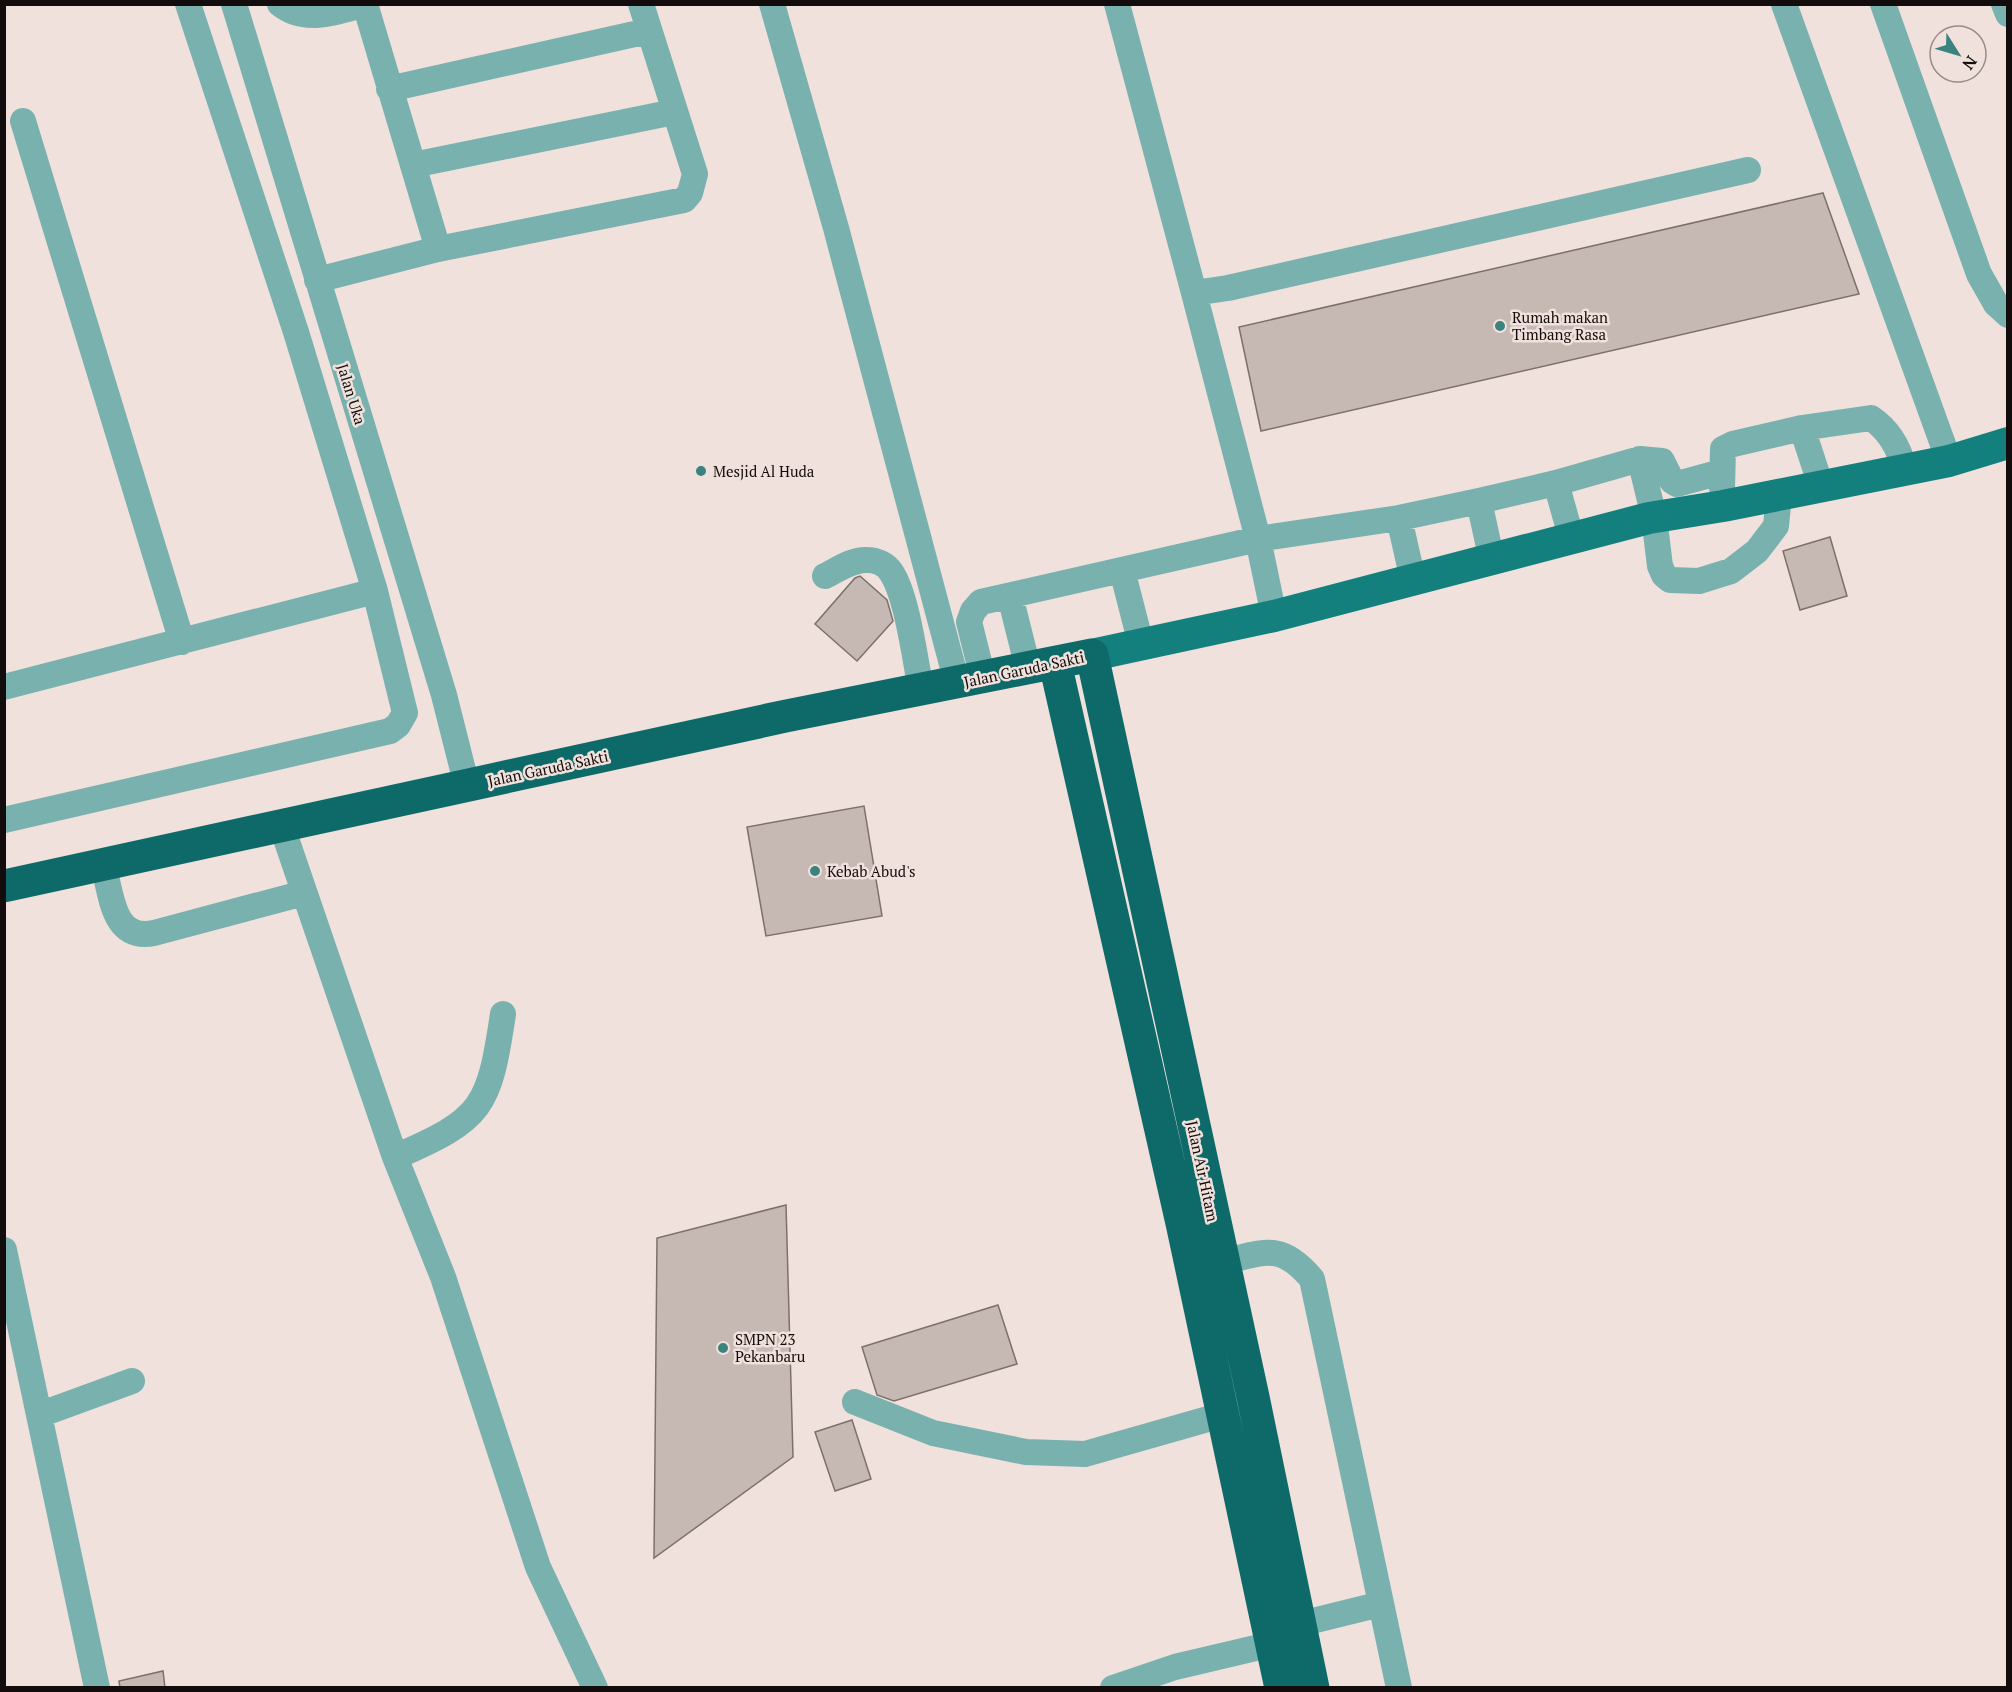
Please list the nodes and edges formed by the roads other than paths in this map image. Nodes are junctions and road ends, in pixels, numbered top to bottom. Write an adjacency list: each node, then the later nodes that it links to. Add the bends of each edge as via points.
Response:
1 (188, 4): 41 (street, via 296,332)
2 (234, 4): 19 (street, Jalan Uka)
3 (280, 4): 10 (street, via 288,11 316,17)
4 (641, 4): 12 (street)
5 (772, 4): 48 (street)
6 (1117, 4): 20 (street)
7 (1784, 4): 25 (street)
8 (1883, 4): 21 (street, via 1980,274 1996,304)
9 (2004, 4): 11 (street)
10 (366, 5): 13 (street)
11 (2007, 14)
12 (648, 31): 13 (street); 14 (street)
13 (389, 89): 16 (street)
14 (674, 112): 16 (street); 18 (street, via 695,174 684,200)
15 (23, 121): 44 (street)
16 (413, 165): 18 (street)
17 (1748, 170): 20 (street)
18 (438, 249): 19 (street)
19 (318, 280): 51 (street, Jalan Uka, via 444,695)
20 (1194, 293): 35 (street)
21 (2007, 315)
22 (1802, 428): 26 (street, via 1871,418 1898,447); 27 (street, via 1723,449); 29 (street)
23 (2007, 443): 25 (main road)
24 (1640, 459): 27 (street, via 1662,461 1669,477 1677,483); 28 (street); 33 (street)
25 (1949, 461): 26 (main road)
26 (1904, 468): 29 (main road)
27 (1721, 472): 32 (street)
28 (1556, 483): 31 (street); 36 (street)
29 (1821, 486): 30 (main road)
30 (1779, 495): 32 (main road); 33 (street, via 1776,526 1757,551 1731,571 1699,581 1670,580 1664,575)
31 (1479, 501): 34 (street); 37 (street)
32 (1723, 506): 33 (main road)
33 (1654, 517): 36 (main road)
34 (1399, 518): 35 (street); 40 (street)
35 (1258, 539): 38 (street); 43 (street)
36 (1572, 540): 37 (main road)
37 (1492, 561): 40 (main road)
38 (1122, 570): 42 (street); 45 (street)
39 (825, 576): 50 (street, via 866,559 892,572)
40 (1413, 580): 43 (main road)
41 (375, 591): 44 (street); 52 (street, via 404,705 402,719 390,731)
42 (1010, 596): 47 (street); 48 (street, via 981,602 973,611 969,622)
43 (1274, 615): 45 (main road)
44 (182, 642): 49 (street)
45 (1141, 644): 46 (main road)
46 (1092, 655): 47 (highway, Jalan Garuda Sakti); 60 (highway, Jalan Air Hitam)
47 (1041, 666): 48 (highway, Jalan Garuda Sakti); 64 (highway, Jalan Air Hitam, via 1182,1223)
48 (970, 680): 50 (highway, Jalan Garuda Sakti)
49 (4, 687)
50 (921, 688): 51 (highway, Jalan Garuda Sakti)
51 (467, 786): 53 (highway, Jalan Garuda Sakti)
52 (4, 820)
53 (282, 827): 54 (highway, Jalan Garuda Sakti); 56 (street)
54 (103, 864): 55 (highway, Jalan Garuda Sakti); 56 (street, via 121,925 133,934 154,933)
55 (4, 886)
56 (304, 893): 58 (street)
57 (503, 1014): 58 (street, via 488,1088 476,1110 457,1127)
58 (395, 1157): 69 (street, via 446,1287 538,1567)
59 (4, 1250): 63 (street)
60 (1223, 1262): 65 (street, via 1266,1251 1296,1261 1311,1279); 66 (highway, Jalan Air Hitam)
61 (132, 1381): 63 (street)
62 (855, 1402): 64 (street, via 933,1433 1026,1452 1085,1454)
63 (39, 1415): 68 (street)
64 (1221, 1415): 67 (highway, Jalan Air Hitam)
65 (1381, 1604): 66 (street); 73 (street)
66 (1300, 1624): 72 (highway, Jalan Air Hitam)
67 (1273, 1644): 70 (street, via 1175,1667); 71 (highway, Jalan Air Hitam)
68 (97, 1688)
69 (595, 1688)
70 (1113, 1688)
71 (1281, 1688)
72 (1313, 1688)
73 (1399, 1688)

